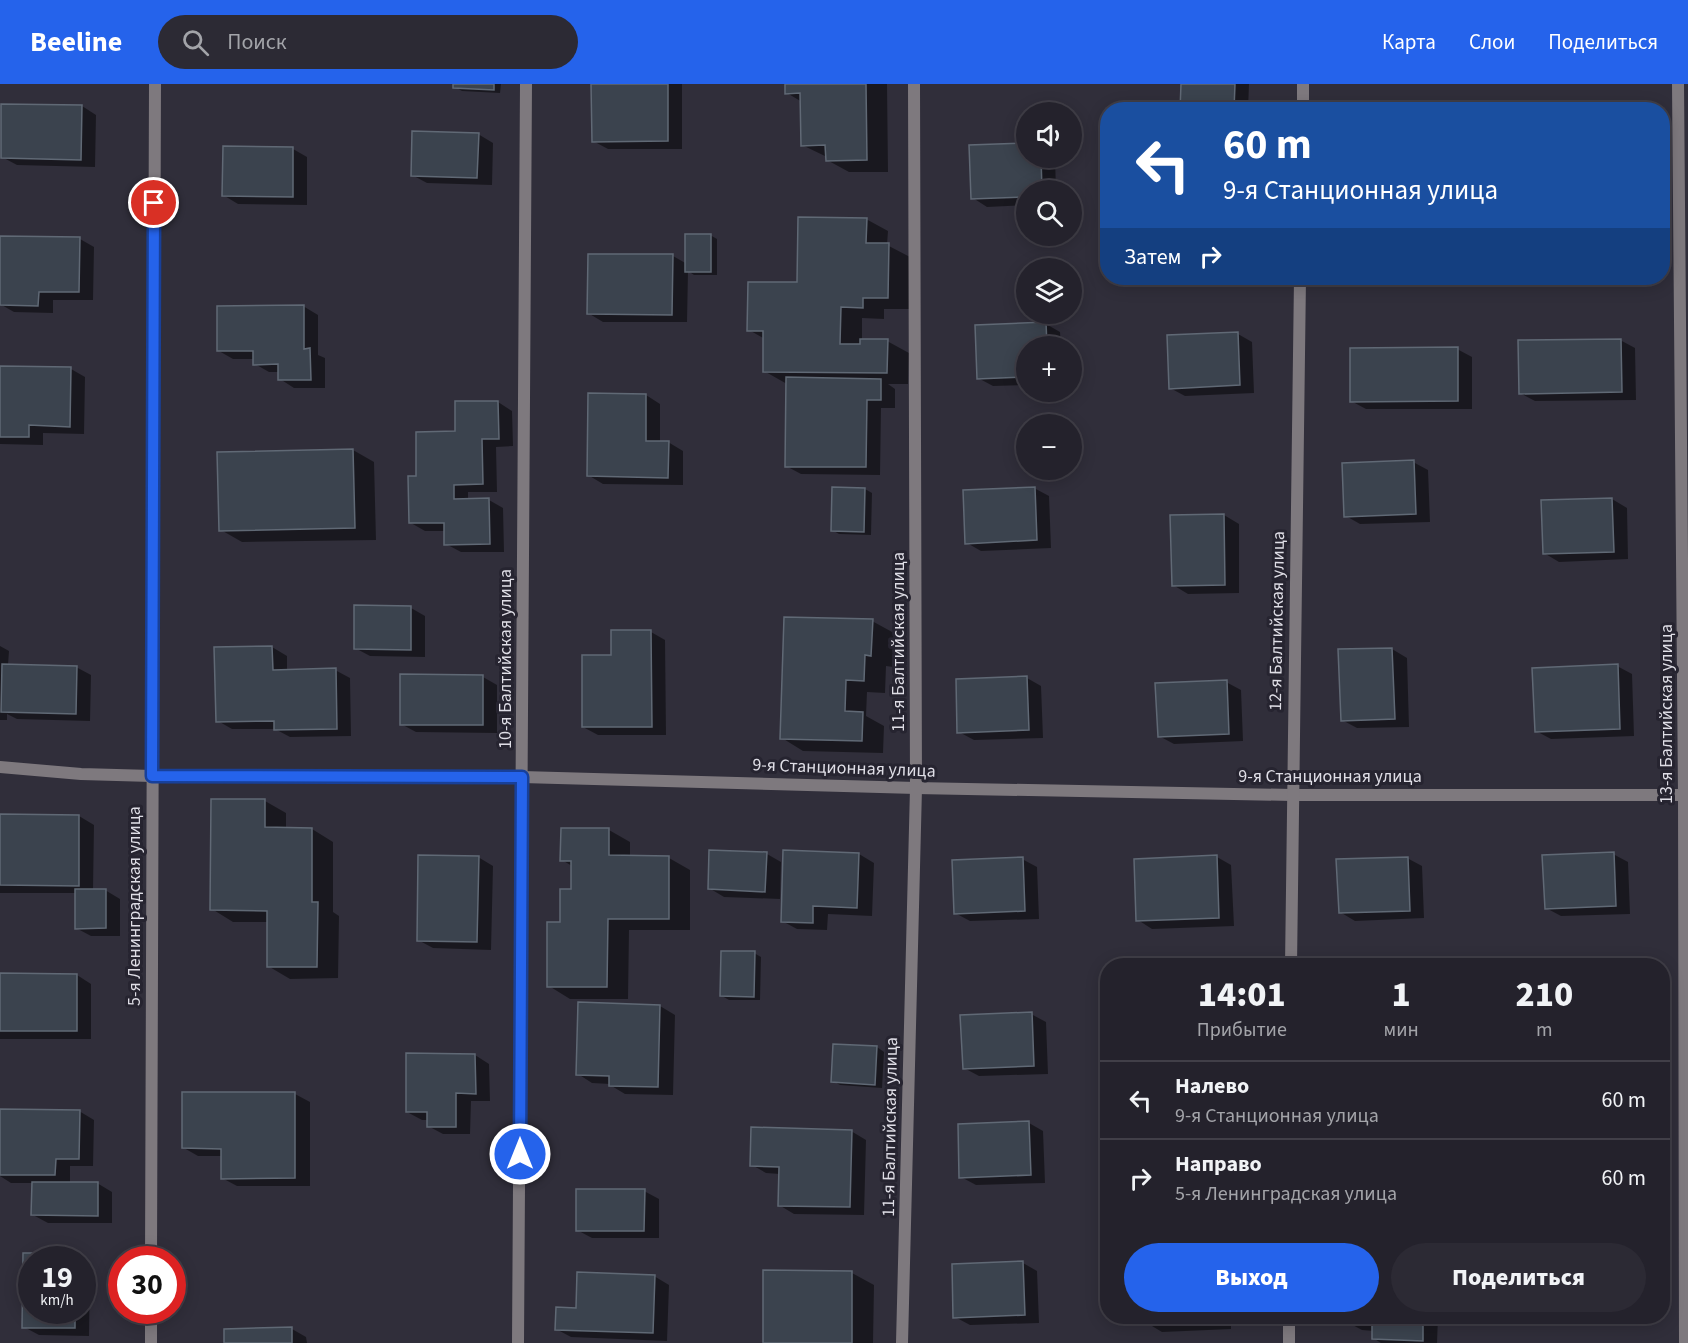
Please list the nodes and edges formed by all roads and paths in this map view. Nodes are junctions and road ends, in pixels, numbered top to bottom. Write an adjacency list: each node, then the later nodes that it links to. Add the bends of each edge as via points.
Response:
1 (154, 84): 9 (street, 5-я Ленинградская улица)
2 (526, 84): 10 (street, 10-я Балтийская улица)
3 (914, 84): 11 (street, 11-я Балтийская улица)
4 (1304, 84): 6 (street)
5 (1678, 84): 13 (street, 13-я Балтийская улица)
6 (1303, 102)
7 (1300, 285): 12 (street, 12-я Балтийская улица)
8 (0, 767): 9 (street, 9-я Станционная улица)
9 (152, 776): 10 (street, 9-я Станционная улица); 15 (street, 5-я Ленинградская улица)
10 (522, 777): 11 (street, 9-я Станционная улица); 19 (street, 10-я Балтийская улица)
11 (916, 788): 12 (street, 9-я Станционная улица); 20 (street, 11-я Балтийская улица)
12 (1292, 795): 13 (street, 9-я Станционная улица); 14 (street, 12-я Балтийская улица)
13 (1686, 795): 22 (street, 13-я Балтийская улица)
14 (1291, 958)
15 (151, 1246)
16 (151, 1324): 18 (street)
17 (1289, 1324): 21 (street)
18 (151, 1343)
19 (518, 1343)
20 (902, 1343)
21 (1288, 1343)
22 (1685, 1343)

